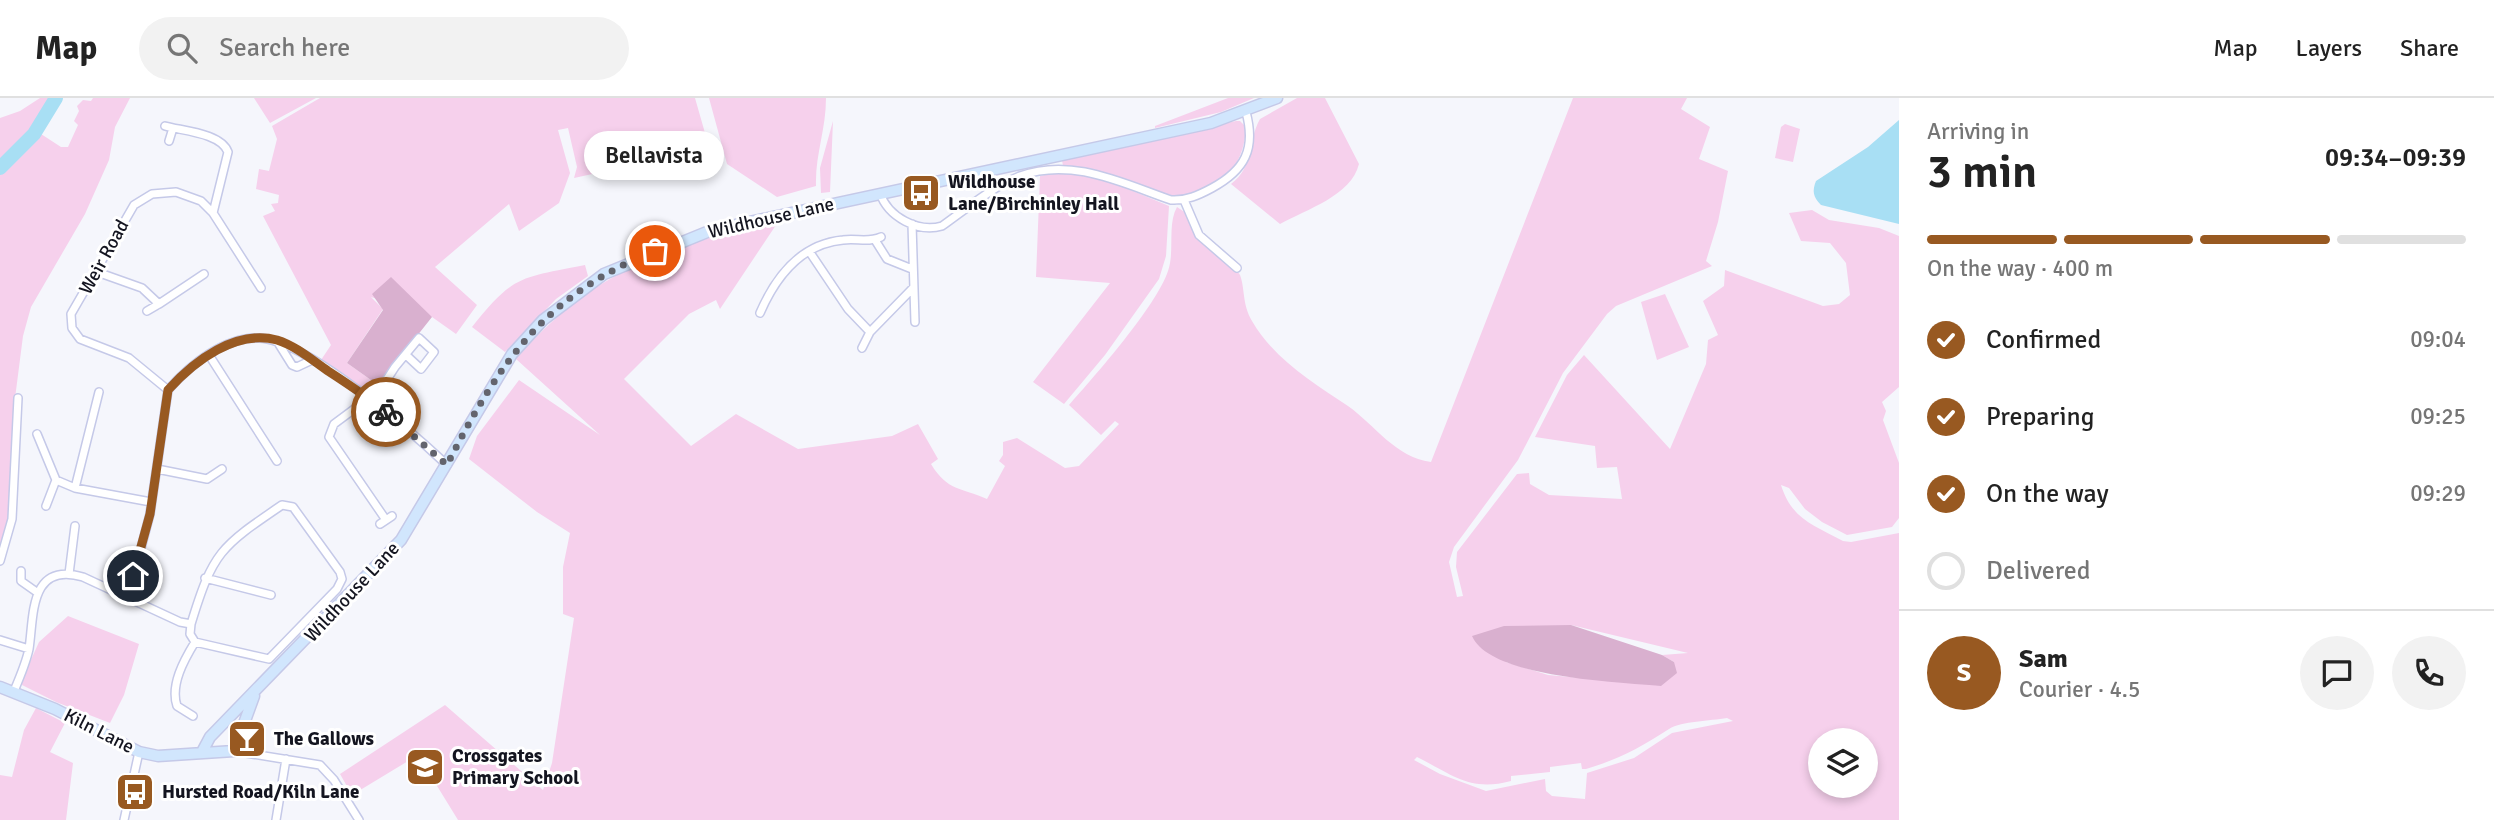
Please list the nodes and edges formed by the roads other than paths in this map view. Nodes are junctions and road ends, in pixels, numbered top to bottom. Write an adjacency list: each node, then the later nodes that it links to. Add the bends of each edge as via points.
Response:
1 (1277, 98): 2 (main road, Wildhouse Lane)
2 (1246, 112): 4 (main road, Wildhouse Lane); 5 (street, via 1250,137 1239,171)
3 (169, 141): 6 (street, via 169,127 225,145 228,152)
4 (880, 193): 7 (street, via 883,204); 31 (main road, Wildhouse Lane, via 712,230 604,274 543,320 512,354)
5 (1184, 200): 7 (street, via 1171,200 1093,173 1057,168 1018,177 942,226 931,229); 9 (street, via 1199,236)
6 (213, 213): 11 (street, Weir Road, via 189,195 152,194 134,205); 13 (street, Weir Road)
7 (912, 224): 10 (street)
8 (809, 251): 10 (street, via 841,240 878,239 887,259); 17 (street, via 777,279); 19 (street, via 848,309)
9 (1237, 268)
10 (912, 269): 14 (street)
11 (97, 272): 15 (street, via 142,288); 25 (street, Weir Road, via 71,314 76,335 129,358)
12 (205, 274): 15 (street)
13 (261, 288)
14 (913, 288): 18 (street); 19 (street)
15 (159, 304): 16 (street)
16 (147, 312)
17 (760, 313)
18 (915, 322)
19 (870, 332): 21 (street)
20 (277, 340): 22 (street, via 238,341); 24 (street); 24 (street, via 292,365)
21 (862, 348)
22 (209, 355): 25 (street); 30 (street)
23 (406, 355): 28 (street)
24 (312, 360): 28 (street)
25 (168, 390): 33 (street)
26 (99, 392): 35 (street)
27 (18, 398): 40 (street, via 12,519)
28 (371, 400): 31 (street); 38 (street, via 334,424 329,437)
29 (37, 434): 34 (street)
30 (277, 461)
31 (447, 465): 53 (main road, Wildhouse Lane, via 401,540)
32 (222, 469): 33 (street, via 207,479)
33 (157, 470): 36 (street)
34 (56, 480): 35 (street); 37 (street)
35 (75, 488): 36 (street)
36 (151, 502): 46 (street)
37 (46, 506)
38 (386, 520)
39 (75, 526): 42 (street)
40 (0, 561)
41 (20, 571): 44 (street, via 21,581)
42 (69, 574): 44 (street, via 49,580); 46 (street)
43 (205, 578): 45 (street); 47 (street); 49 (street, via 228,544 287,505 298,512 342,579 269,659)
44 (38, 593): 50 (street, via 30,616)
45 (271, 595)
46 (128, 597): 47 (street)
47 (191, 624): 49 (street)
48 (0, 640): 50 (street)
49 (195, 642): 54 (street, via 174,691 177,706)
50 (29, 649): 52 (street)
51 (0, 687): 52 (main road, Kiln Lane)
52 (14, 691): 56 (main road, Kiln Lane)
53 (254, 695): 55 (main road, Wildhouse Lane); 57 (main road, Wildhouse Lane, via 210,737)
54 (193, 716)
55 (234, 751): 57 (main road, Kiln Lane); 58 (street)
56 (139, 752): 57 (main road, Kiln Lane); 59 (street)
57 (202, 752)
58 (286, 759): 60 (street); 61 (street, via 320,765)
59 (124, 820)
60 (276, 820)
61 (359, 820)

